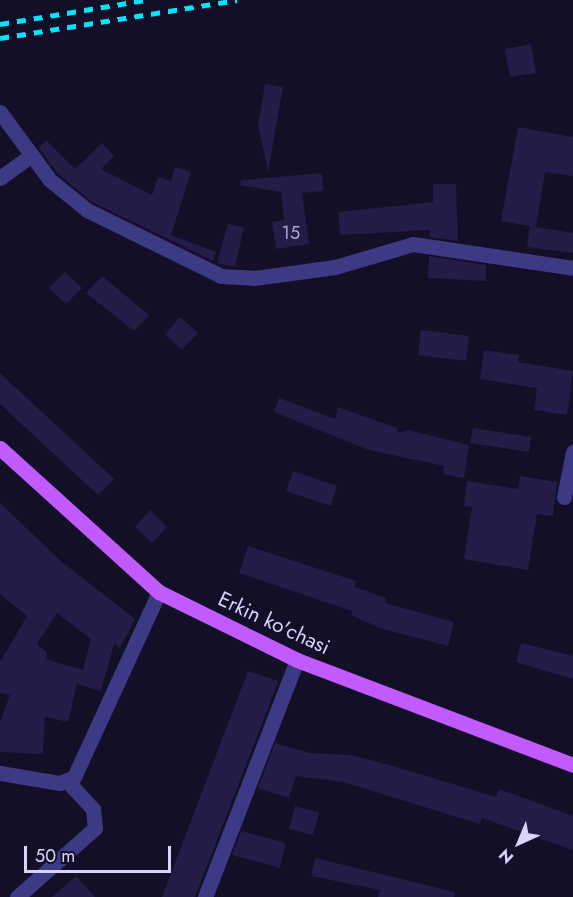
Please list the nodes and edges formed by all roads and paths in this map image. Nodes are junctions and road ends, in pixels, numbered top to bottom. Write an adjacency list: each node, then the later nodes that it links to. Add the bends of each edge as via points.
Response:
1 (0, 112): 2 (street)
2 (30, 156): 3 (street); 4 (street, via 50,180 87,210 221,276 254,278 335,267 413,244)
3 (0, 178)
4 (573, 268)
5 (0, 448): 8 (main road, Erkin ko'chasi)
6 (573, 452): 7 (street)
7 (564, 497)
8 (159, 592): 9 (main road, Erkin ko'chasi); 12 (street)
9 (297, 660): 10 (main road, Erkin ko'chasi); 14 (street)
10 (573, 765)
11 (0, 773): 12 (street)
12 (68, 782): 13 (street, via 93,809 94,828)
13 (17, 897)
14 (205, 897)

